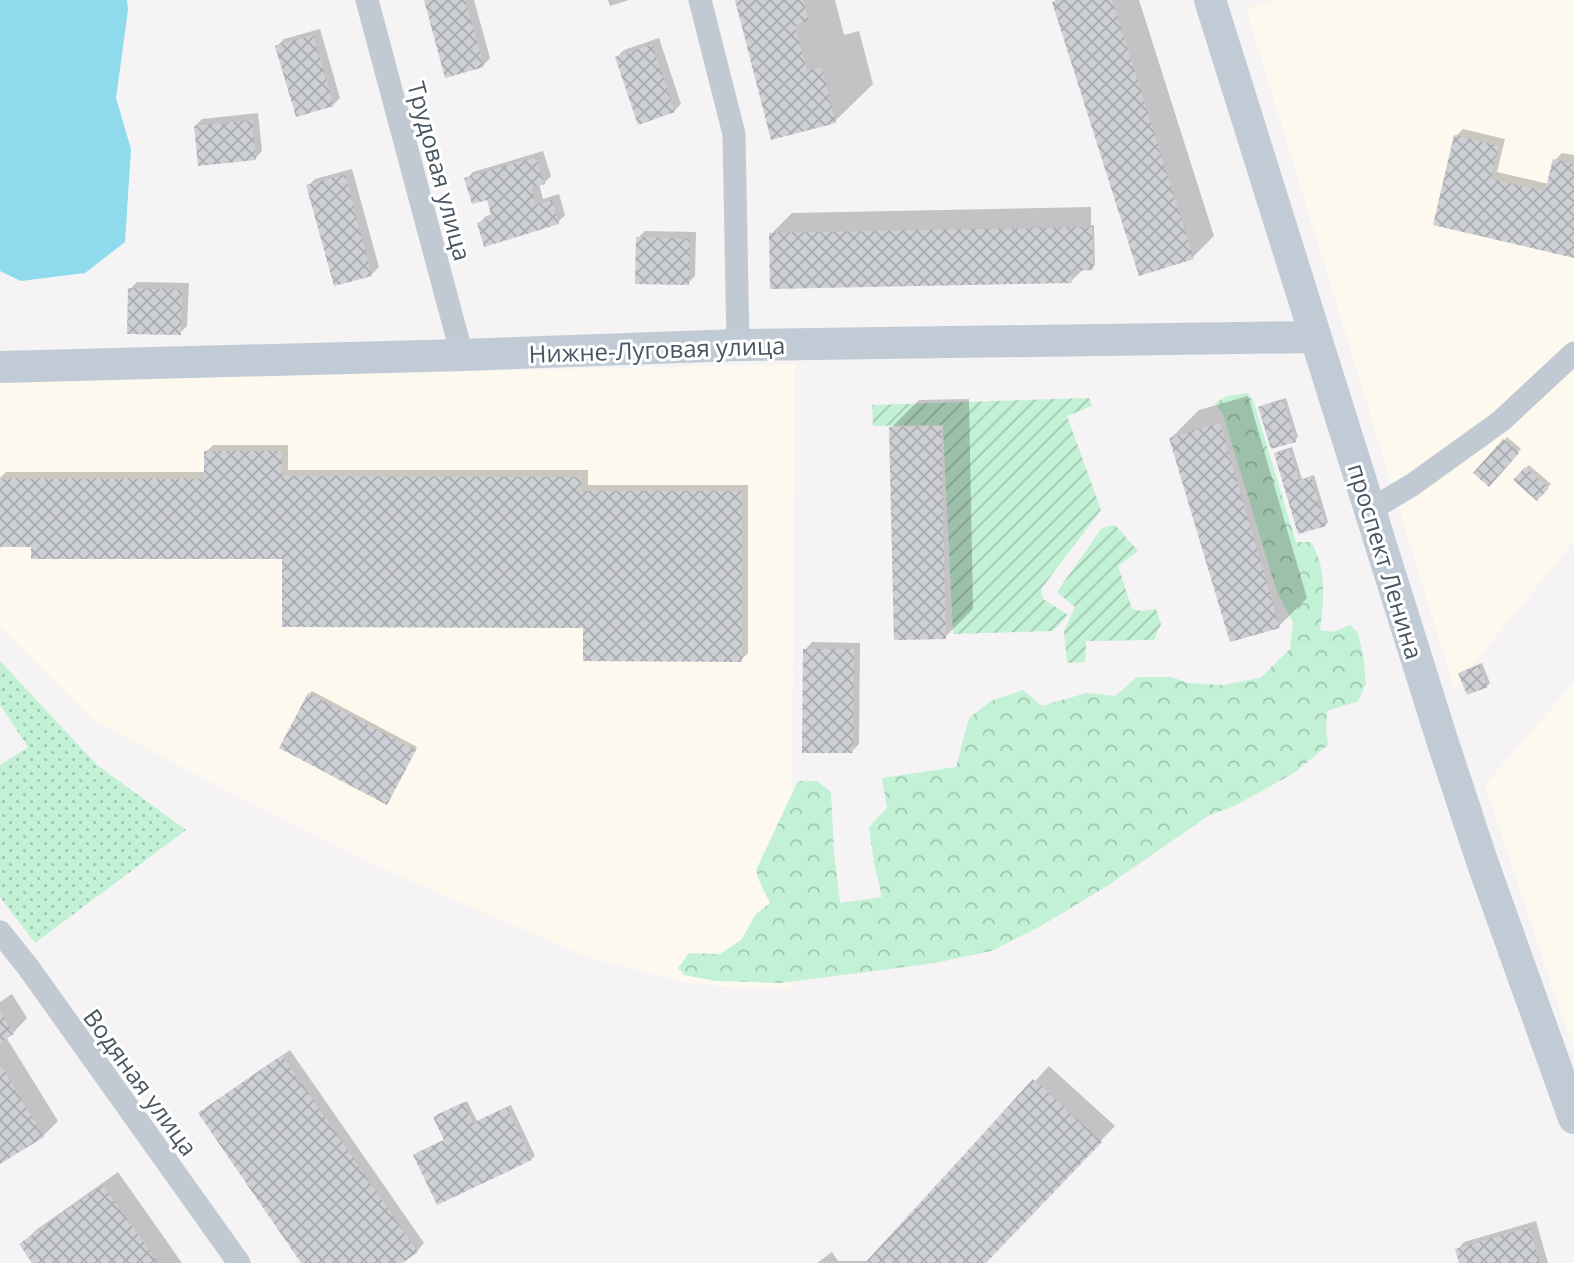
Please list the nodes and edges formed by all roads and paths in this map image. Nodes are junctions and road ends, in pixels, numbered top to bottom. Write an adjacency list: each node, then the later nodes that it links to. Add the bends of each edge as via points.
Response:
1 (367, 0): 7 (street, Трудовая улица)
2 (700, 0): 5 (street, via 734,134)
3 (1210, 0): 4 (street, проспект Ленина)
4 (1315, 337): 5 (street, Нижне-Луговая улица); 9 (street, проспект Ленина)
5 (738, 345): 7 (street, Нижне-Луговая улица)
6 (1574, 353): 9 (street, via 1501,421)
7 (462, 355): 8 (street, Нижне-Луговая улица)
8 (0, 367)
9 (1370, 510): 11 (street, проспект Ленина, via 1483,864)
10 (0, 932): 12 (street, Водяная улица)
11 (1574, 1118)
12 (239, 1263)

